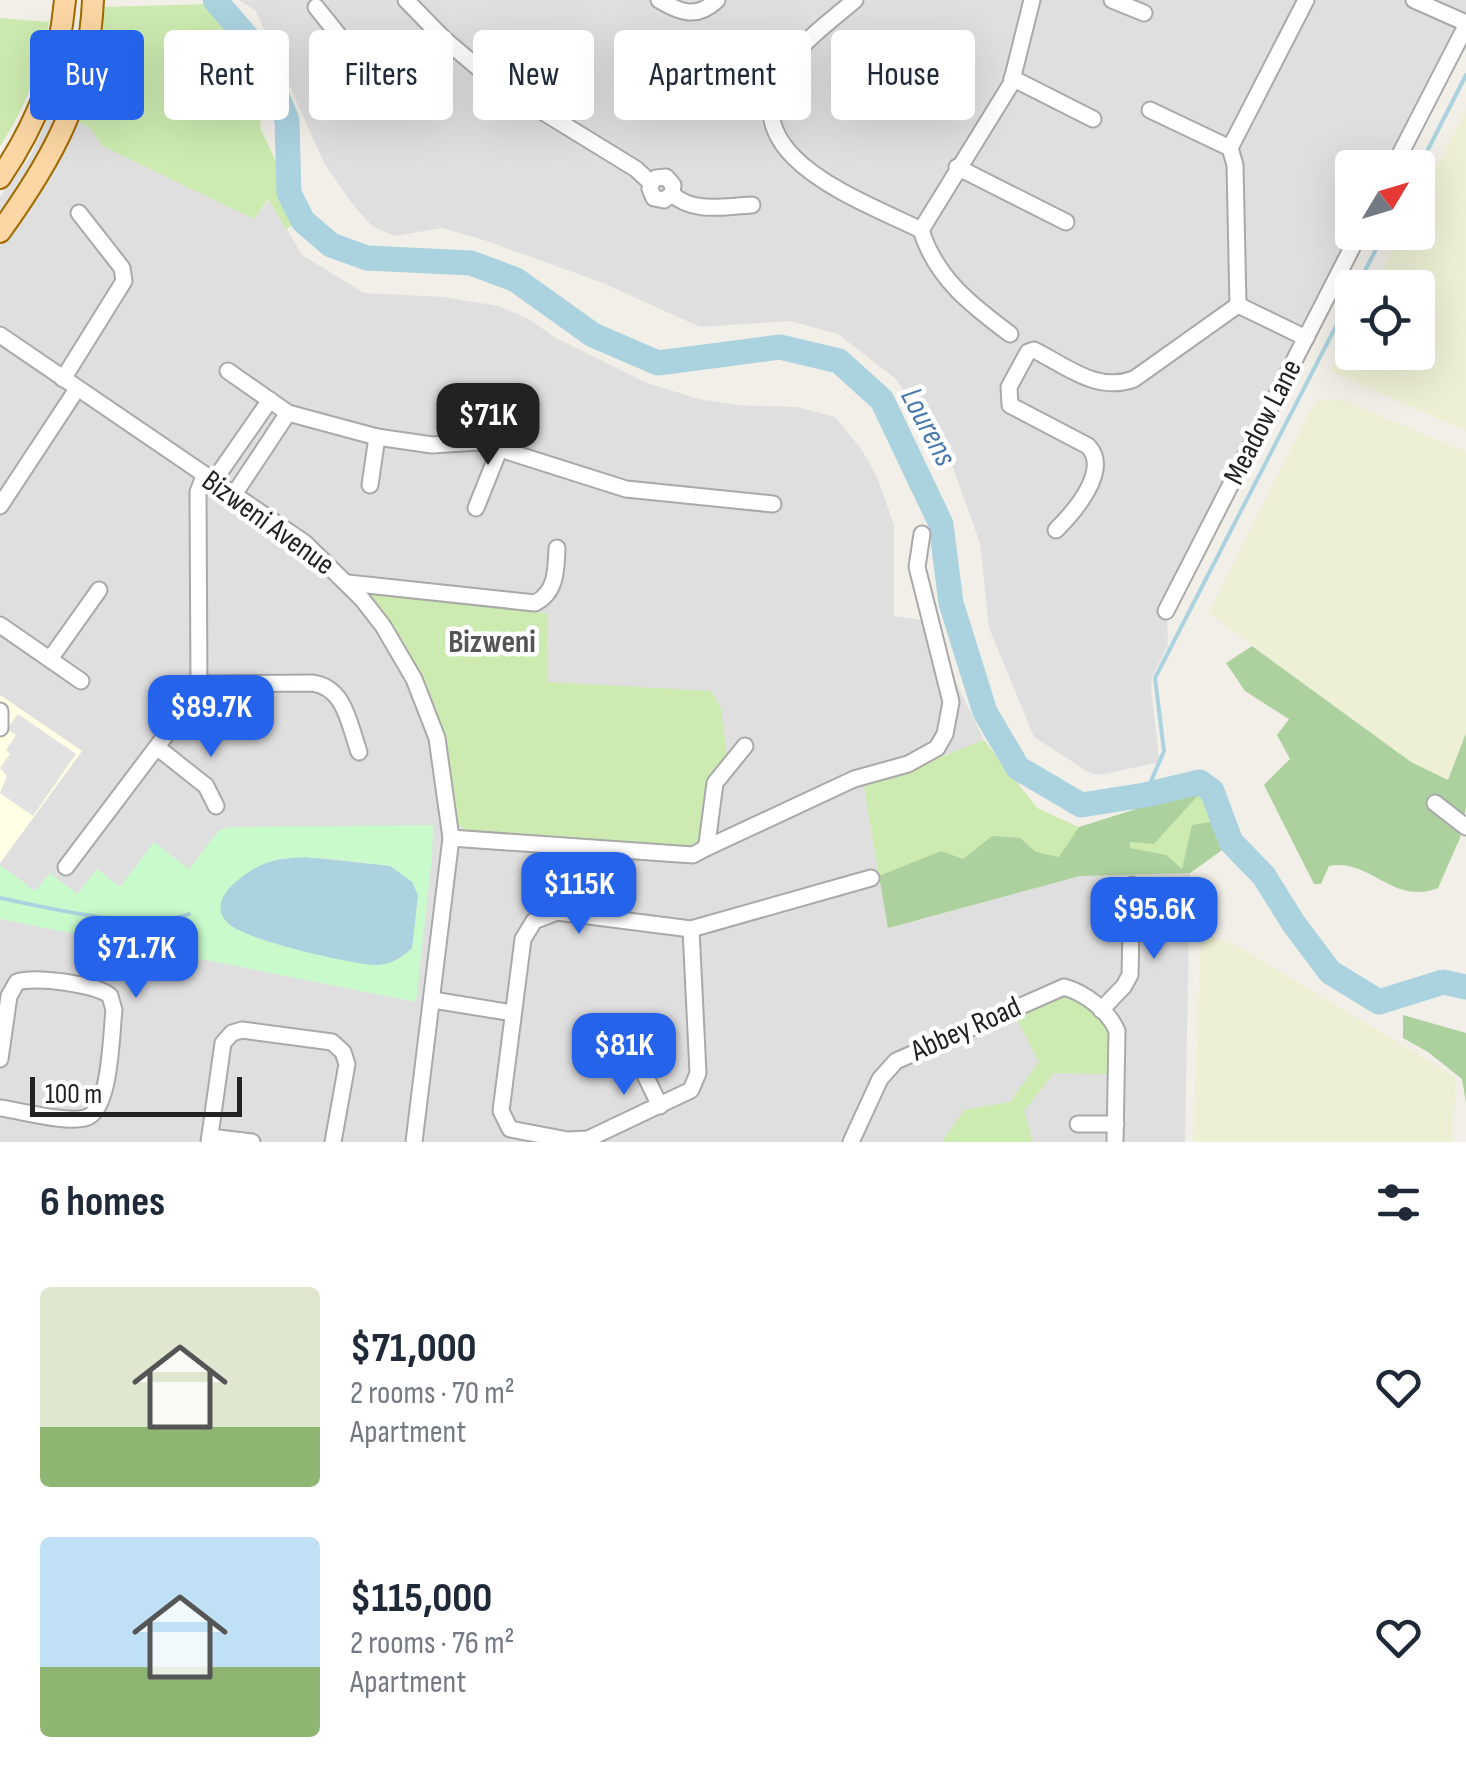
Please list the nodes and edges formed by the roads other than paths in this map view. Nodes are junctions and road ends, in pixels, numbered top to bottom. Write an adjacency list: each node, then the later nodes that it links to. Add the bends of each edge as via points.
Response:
1 (65, 0): 23 (main road, via 46,93)
2 (94, 0): 28 (main road, via 84,78 67,124)
3 (406, 0): 15 (street)
4 (660, 0): 5 (street, via 688,14)
5 (717, 0)
6 (855, 0): 27 (street, via 789,61 776,90 773,123 808,173)
7 (1032, 0): 17 (street)
8 (1112, 0): 12 (street)
9 (1306, 0): 20 (street)
10 (1414, 0): 13 (street)
11 (316, 7): 14 (street)
12 (1144, 13)
13 (1466, 24): 21 (street)
14 (334, 30)
15 (435, 30)
16 (453, 46): 24 (street, via 496,83 651,183 666,178 683,204)
17 (1012, 78): 19 (street); 22 (street)
18 (1150, 110): 20 (street)
19 (1093, 119)
20 (1230, 148): 30 (street)
21 (1402, 150)
22 (958, 168): 26 (street); 27 (street)
23 (0, 178)
24 (752, 204)
25 (79, 213): 35 (street, via 122,268 124,280)
26 (1066, 222)
27 (921, 230): 31 (street, via 939,271)
28 (0, 232)
29 (1351, 250): 33 (street, Meadow Lane)
30 (1238, 305): 33 (street); 48 (street, via 1134,379 1112,386 1031,350 1009,387 1010,405 1088,446 1096,457 1081,499)
31 (1010, 334)
32 (0, 335): 35 (street, Bizweni Avenue)
33 (1306, 338): 53 (street, Meadow Lane)
34 (228, 372): 37 (street)
35 (63, 379): 36 (street, Bizweni Avenue)
36 (77, 389): 41 (street, Bizweni Avenue); 43 (street)
37 (270, 400): 38 (street); 41 (street)
38 (288, 413): 39 (street); 44 (street)
39 (377, 437): 40 (street); 42 (street)
40 (500, 448): 45 (street, via 626,489); 47 (street)
41 (208, 479): 44 (street, Bizweni Avenue); 57 (street, via 198,492)
42 (370, 485)
43 (5, 487): 46 (street)
44 (233, 496): 51 (street, Bizweni Avenue, via 305,543)
45 (773, 504)
46 (0, 506)
47 (476, 508)
48 (1056, 530)
49 (922, 534): 67 (street, via 918,568 951,702 946,734 908,764 854,779)
50 (557, 548): 51 (street, via 552,587 536,603)
51 (348, 583): 66 (street, Bizweni Avenue, via 383,626 425,704 443,770)
52 (99, 590): 55 (street)
53 (1166, 610)
54 (0, 625): 55 (street)
55 (50, 659): 56 (street)
56 (80, 681)
57 (200, 684): 61 (street); 62 (street, via 328,686 340,700)
58 (0, 711): 59 (street)
59 (0, 728)
60 (745, 746): 67 (street, via 716,783)
61 (158, 748): 64 (street, via 206,786); 68 (street)
62 (358, 752)
63 (1435, 802): 65 (street)
64 (216, 806)
65 (1466, 827)
66 (451, 838): 67 (street, via 676,856); 72 (street, Bizweni Avenue)
67 (704, 850)
68 (66, 868)
69 (870, 878): 71 (street)
70 (1132, 885): 73 (street, via 1130,974)
71 (690, 929): 74 (street, via 544,914 523,940); 77 (street, via 698,1078 688,1092)
72 (433, 1000): 74 (street); 84 (street, Bizweni Avenue)
73 (1101, 1010): 80 (street, via 1117,1030); 85 (street, Abbey Road, via 1078,991 1058,988 908,1055 880,1079)
74 (513, 1013): 77 (street, via 501,1111 510,1129 588,1139)
75 (612, 1037): 77 (street, via 628,1042)
76 (0, 1060): 78 (street, via 17,982 100,989 113,1001 103,1100 95,1114 82,1119)
77 (660, 1106)
78 (0, 1108)
79 (1078, 1124): 80 (street)
80 (1116, 1124): 86 (street)
81 (210, 1139): 82 (street); 83 (street, via 223,1044 242,1030 340,1048 347,1064)
82 (252, 1142)
83 (334, 1142)
84 (414, 1142)
85 (851, 1142)
86 (1115, 1142)

